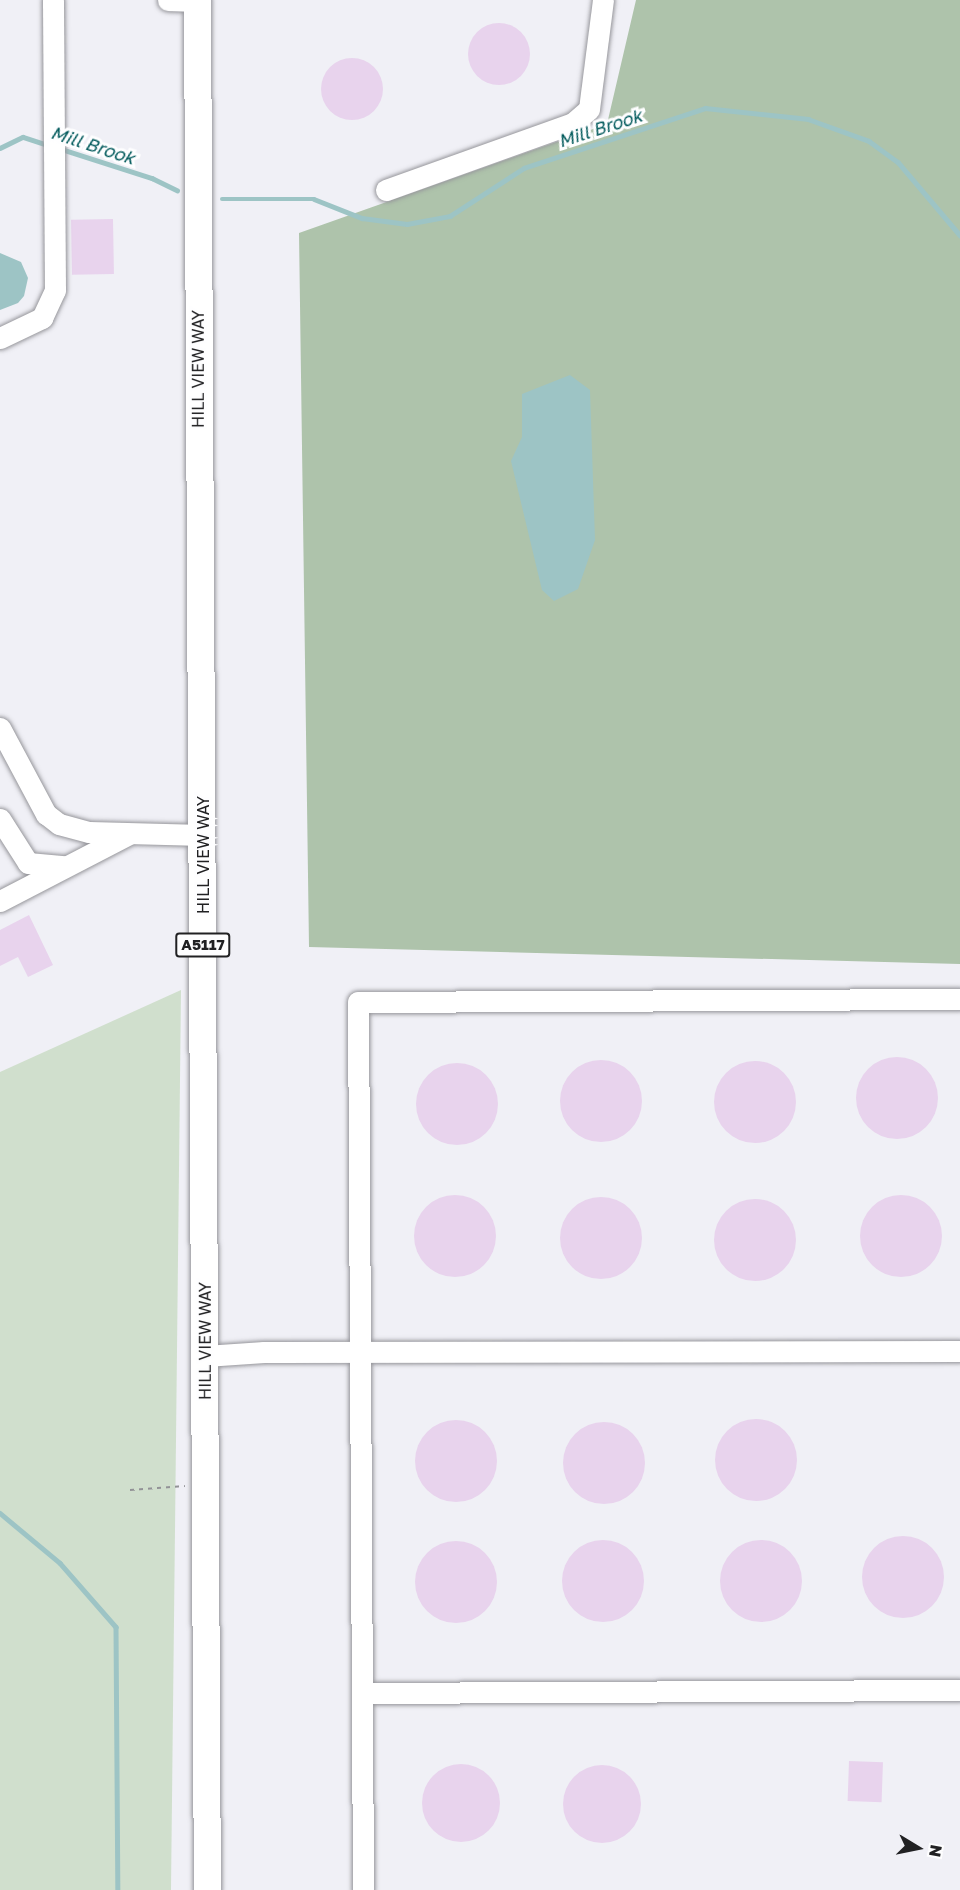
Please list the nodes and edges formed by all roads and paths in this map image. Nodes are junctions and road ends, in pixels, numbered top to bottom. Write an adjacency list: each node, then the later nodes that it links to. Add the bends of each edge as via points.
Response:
1 (53, 0): 6 (lane, via 55,290 42,318)
2 (168, 0): 3 (lane)
3 (197, 0): 10 (main road, HILL VIEW WAY / A5117)
4 (603, 0): 5 (lane, via 589,109 573,123)
5 (386, 190)
6 (0, 338)
7 (0, 728): 9 (lane, via 45,814 73,831)
8 (0, 819): 11 (lane, via 28,863)
9 (132, 832): 10 (lane); 11 (lane)
10 (203, 835): 16 (main road, HILL VIEW WAY / A5117)
11 (68, 866): 12 (lane)
12 (0, 901)
13 (960, 999): 15 (lane, via 358,1002)
14 (960, 1352): 15 (lane)
15 (360, 1354): 16 (lane); 20 (lane)
16 (205, 1356): 17 (main road, HILL VIEW WAY / A5117)
17 (206, 1484): 18 (path); 21 (main road, HILL VIEW WAY / A5117)
18 (130, 1490)
19 (960, 1690): 20 (lane)
20 (362, 1694): 22 (lane)
21 (207, 1890)
22 (363, 1890)

